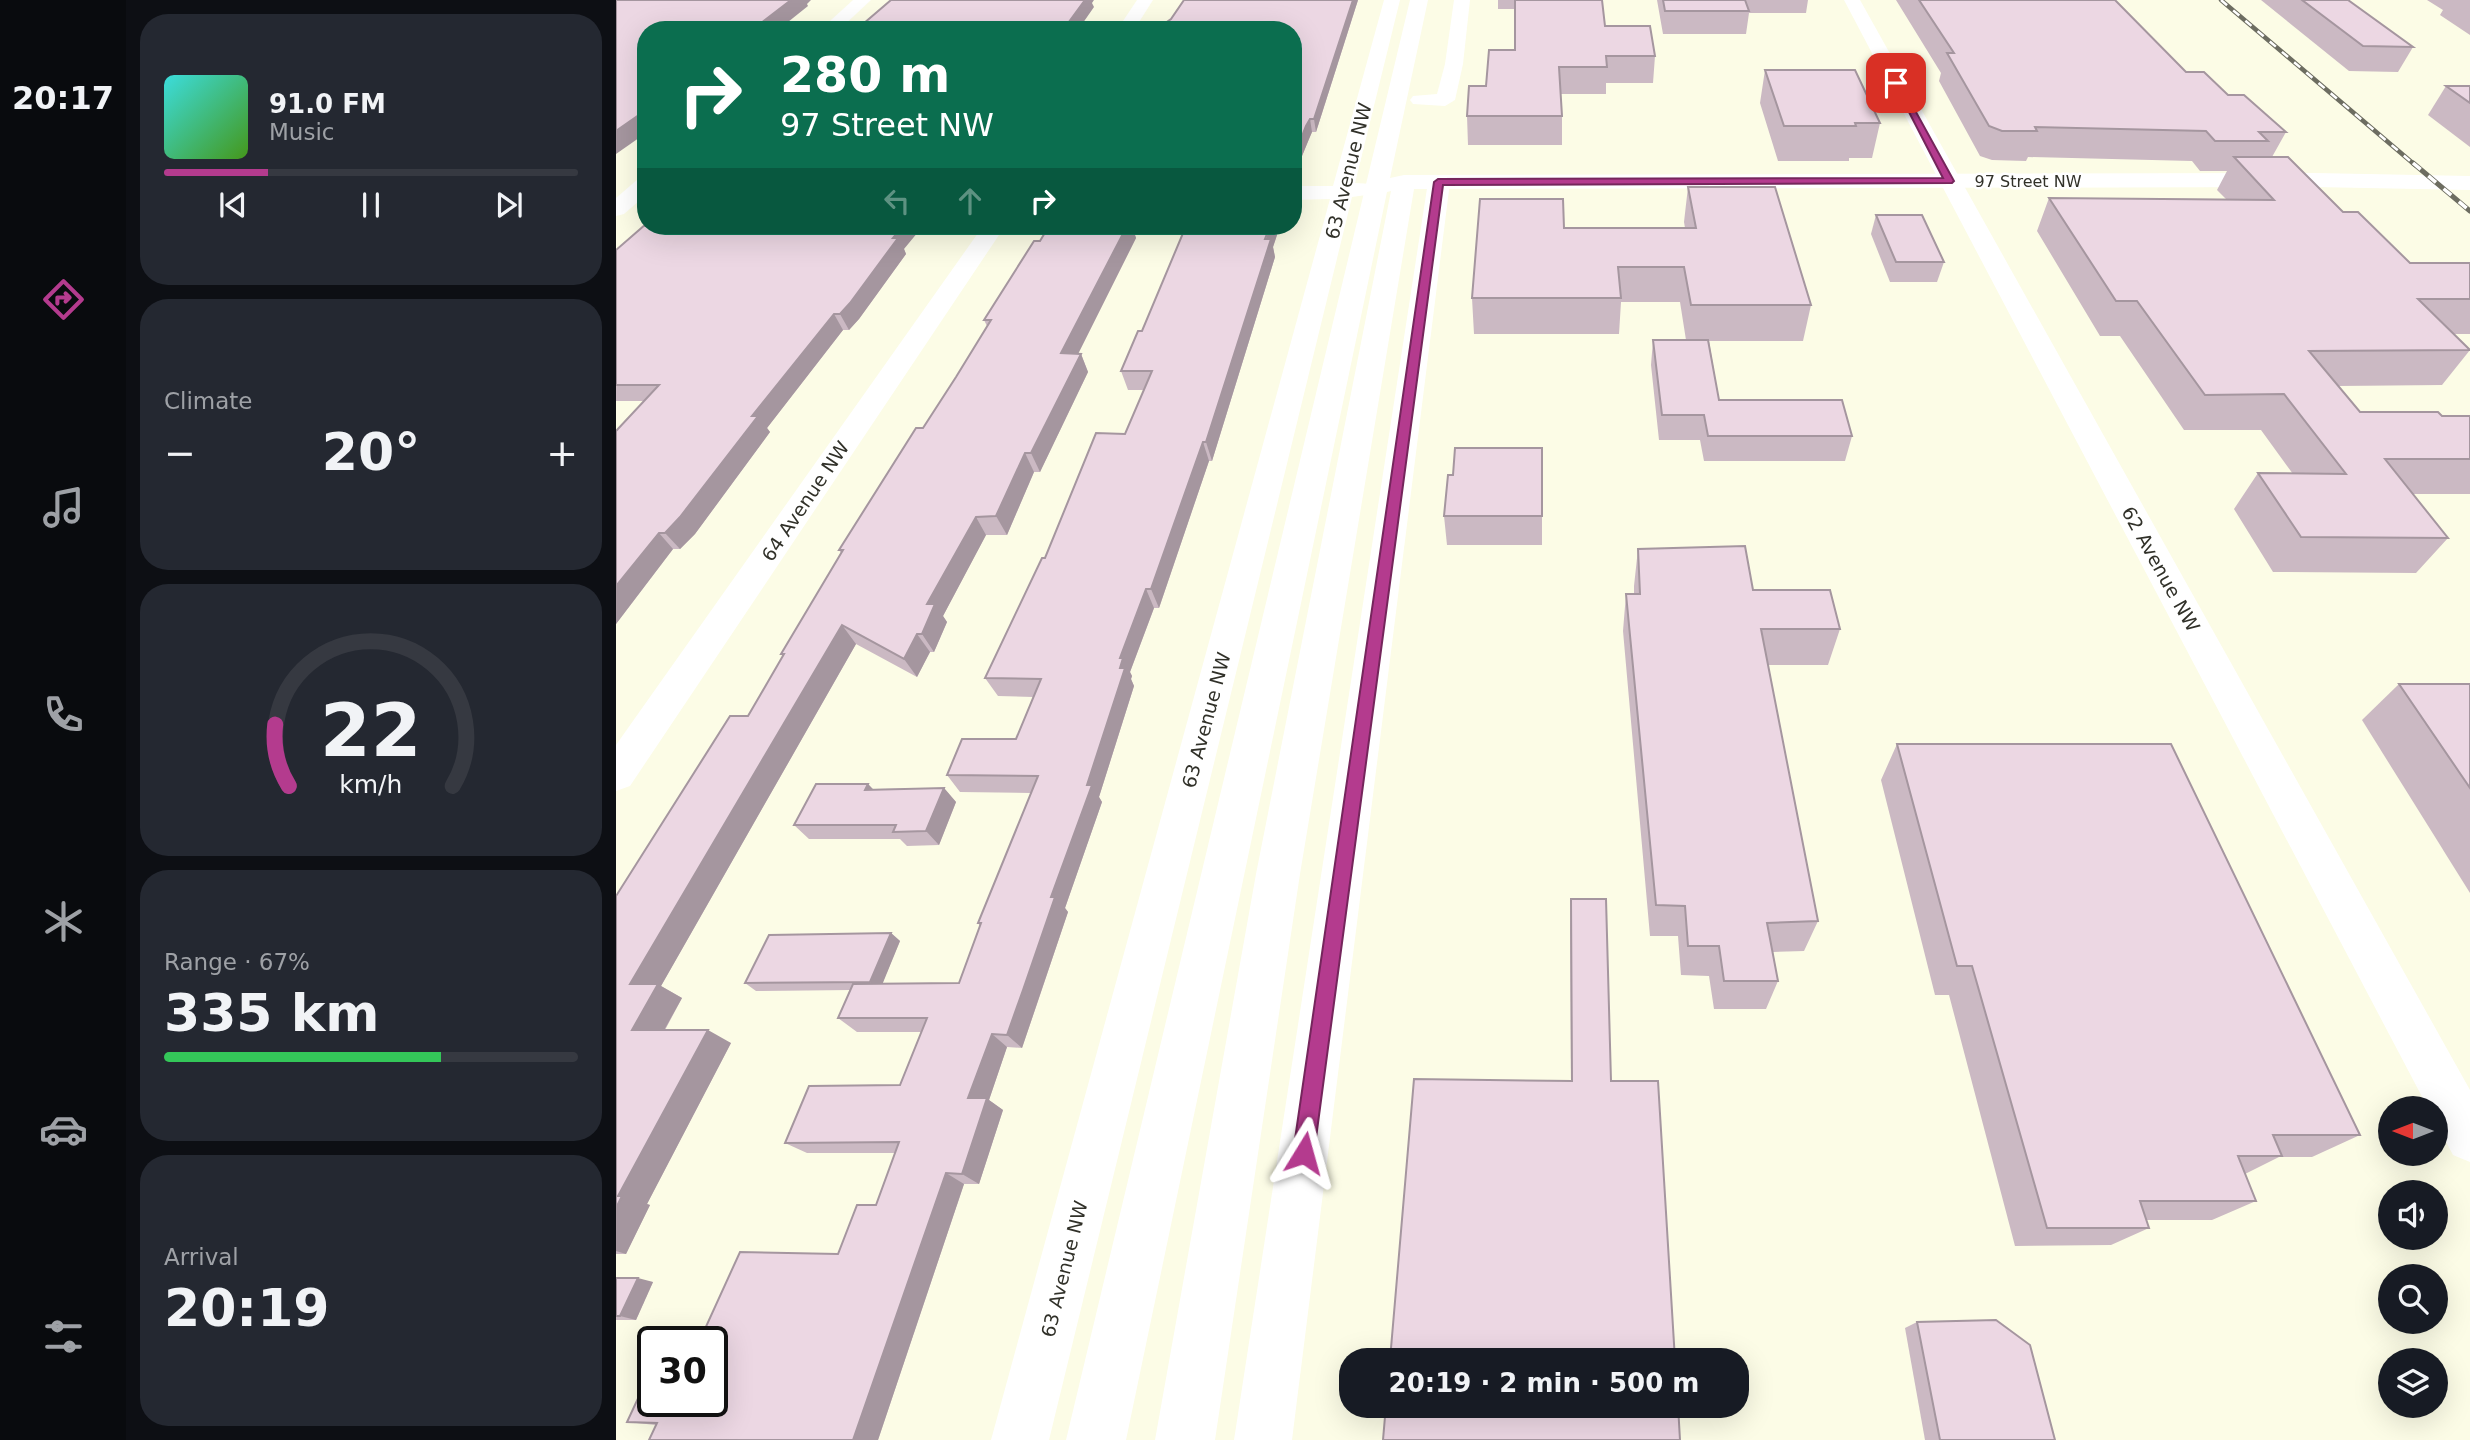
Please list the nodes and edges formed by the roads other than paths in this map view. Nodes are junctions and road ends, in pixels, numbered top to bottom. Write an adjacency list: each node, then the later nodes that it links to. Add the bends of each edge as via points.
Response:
1 (863, 0): 8 (street)
2 (1145, 0): 9 (street)
3 (1392, 0): 14 (street, 63 Avenue NW)
4 (1419, 0): 14 (main road, 63 Avenue NW)
5 (1436, 0): 10 (main road)
6 (1462, 0): 12 (street, via 1445,100)
7 (1852, 0): 15 (street, 62 Avenue NW)
8 (838, 21)
9 (1131, 21)
10 (1428, 51)
11 (1424, 76): 12 (main road)
12 (1420, 100): 13 (main road)
13 (1415, 121)
14 (1394, 181): 15 (main road, 97 Street NW); 18 (street, 97 Street NW); 23 (street, 63 Avenue NW); 24 (main road, 63 Avenue NW); 25 (main road, 63 Avenue NW); 26 (street, 63 Avenue NW)
15 (1949, 181): 16 (main road, 97 Street NW); 22 (street, 62 Avenue NW)
16 (2470, 183)
17 (636, 191): 19 (street)
18 (1302, 192)
19 (616, 209)
20 (988, 235): 21 (street, 64 Avenue NW)
21 (616, 775)
22 (2470, 1138)
23 (1020, 1440)
24 (1096, 1440)
25 (1185, 1440)
26 (1263, 1440)

